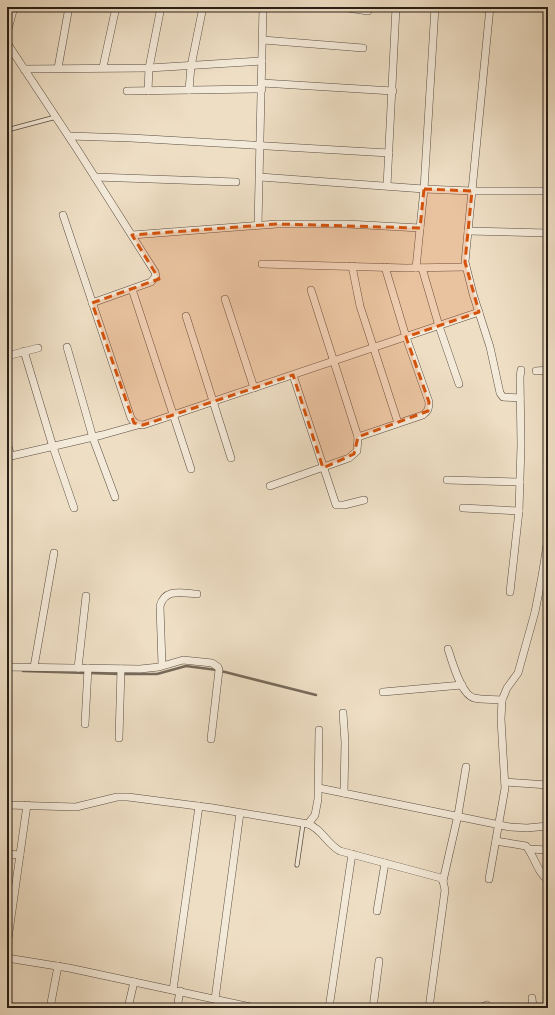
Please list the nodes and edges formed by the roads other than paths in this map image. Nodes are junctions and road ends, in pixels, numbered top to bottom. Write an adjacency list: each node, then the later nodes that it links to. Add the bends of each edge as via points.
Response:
1 (14, 7): 12 (street)
2 (69, 7): 19 (street)
3 (116, 7): 18 (street)
4 (161, 7): 20 (street)
5 (203, 7): 17 (street)
6 (263, 7): 13 (street)
7 (341, 7): 11 (street)
8 (396, 7): 26 (street)
9 (435, 7): 36 (street)
10 (490, 7): 37 (street)
11 (368, 11)
12 (7, 33)
13 (263, 40): 15 (street); 16 (street)
14 (7, 45): 21 (street)
15 (362, 48)
16 (262, 61): 17 (street); 22 (street)
17 (191, 66): 20 (street); 23 (street)
18 (103, 67): 19 (street); 20 (street)
19 (58, 68): 21 (street)
20 (149, 68): 25 (street)
21 (24, 69): 27 (street)
22 (262, 86): 23 (street); 26 (street); 30 (street)
23 (188, 90): 25 (street)
24 (127, 91): 25 (street)
25 (148, 91)
26 (393, 91): 31 (street)
27 (56, 117): 28 (lane); 29 (street)
28 (7, 130)
29 (69, 136): 30 (street); 32 (street)
30 (261, 146): 31 (street); 33 (street)
31 (389, 153): 35 (street)
32 (95, 177): 34 (street); 44 (street)
33 (260, 177): 35 (street); 40 (street)
34 (236, 182)
35 (387, 186): 36 (street)
36 (424, 189): 37 (street); 41 (street)
37 (472, 191): 38 (street); 42 (street)
38 (548, 191)
39 (63, 215): 55 (street)
40 (258, 225): 41 (street, via 347,224); 44 (street)
41 (420, 228): 49 (street)
42 (468, 231): 43 (street); 48 (street)
43 (548, 233)
44 (132, 235): 52 (street, via 156,276 151,282)
45 (262, 264): 46 (street)
46 (352, 266): 47 (street); 62 (street, via 360,306)
47 (385, 267): 49 (street); 59 (street)
48 (466, 267): 49 (street); 56 (street)
49 (419, 268): 58 (street)
50 (547, 274): 51 (street)
51 (548, 287)
52 (132, 289): 55 (street); 74 (street)
53 (311, 290): 65 (street)
54 (225, 299): 71 (street)
55 (92, 303): 76 (street, via 131,418)
56 (479, 312): 58 (street); 72 (street, via 500,393 503,397)
57 (186, 316): 73 (street)
58 (439, 326): 59 (street); 70 (street)
59 (406, 337): 62 (street); 75 (street, via 429,407 423,415)
60 (67, 347): 78 (street)
61 (38, 348): 63 (street)
62 (373, 348): 65 (street); 75 (street)
63 (24, 351): 64 (street); 80 (street)
64 (7, 356)
65 (334, 361): 69 (street); 77 (street)
66 (521, 370): 72 (street)
67 (548, 370): 68 (street)
68 (536, 371)
69 (293, 375): 71 (street); 83 (street)
70 (459, 384)
71 (254, 388): 73 (street)
72 (520, 398): 86 (street)
73 (213, 401): 74 (street); 82 (street)
74 (173, 415): 76 (street); 84 (street)
75 (398, 423): 77 (street)
76 (138, 425): 78 (street)
77 (358, 437): 83 (street, via 357,450 354,454)
78 (93, 438): 80 (street); 88 (street)
79 (7, 443): 81 (street)
80 (53, 447): 81 (street); 90 (street)
81 (9, 457)
82 (231, 458)
83 (323, 468): 87 (street); 89 (street, via 336,505)
84 (191, 469)
85 (447, 480): 86 (street)
86 (520, 482): 92 (street)
87 (270, 486)
88 (115, 497)
89 (364, 500)
90 (74, 508)
91 (463, 508): 92 (street)
92 (519, 511): 97 (street)
93 (548, 538): 109 (street, via 535,612 518,673)
94 (54, 553): 103 (street)
95 (7, 577): 96 (street)
96 (7, 582)
97 (510, 592)
98 (197, 594): 101 (street, via 169,594 162,601)
99 (86, 596): 104 (street)
100 (448, 649): 107 (street)
101 (162, 665): 106 (street); 114 (street, via 188,660 212,663 218,667)
102 (7, 667): 103 (street)
103 (34, 667): 104 (street)
104 (78, 668): 105 (street)
105 (88, 668): 106 (street); 111 (street)
106 (122, 669): 113 (street)
107 (462, 685): 108 (street); 109 (street, via 473,698)
108 (383, 692)
109 (502, 700): 116 (street)
110 (343, 714): 119 (street)
111 (86, 724)
112 (319, 730): 118 (street)
113 (120, 738)
114 (211, 739)
115 (466, 767): 124 (street)
116 (505, 782): 117 (street); 126 (street)
117 (548, 785)
118 (319, 788): 119 (street); 125 (street, via 317,810)
119 (344, 793): 124 (street)
120 (7, 805): 121 (street)
121 (27, 805): 122 (street, via 76,807 117,797 128,797); 133 (street)
122 (198, 806): 123 (street); 145 (street)
123 (240, 813): 125 (street); 147 (street)
124 (458, 815): 126 (street); 138 (street)
125 (306, 824): 132 (street, via 317,829 334,848); 135 (lane)
126 (499, 824): 127 (street, via 518,828); 128 (street)
127 (548, 826)
128 (496, 841): 129 (street, via 522,845); 136 (street)
129 (529, 849): 130 (street); 137 (street, via 541,873)
130 (548, 850)
131 (7, 854): 133 (street)
132 (352, 854): 134 (street); 152 (street)
133 (20, 856): 140 (street)
134 (385, 863): 138 (street, via 436,876); 139 (street)
135 (297, 866)
136 (488, 879)
137 (548, 880)
138 (443, 881): 154 (street, via 445,890)
139 (377, 911)
140 (7, 946)
141 (7, 958): 143 (street)
142 (379, 961): 153 (street)
143 (58, 966): 144 (street); 148 (street)
144 (134, 982): 145 (street); 149 (street)
145 (176, 991): 147 (street); 150 (street)
146 (532, 998): 155 (street)
147 (215, 999): 151 (street)
148 (50, 1008)
149 (128, 1008)
150 (177, 1008)
151 (252, 1008)
152 (329, 1008)
153 (373, 1008)
154 (429, 1008)
155 (533, 1008)

